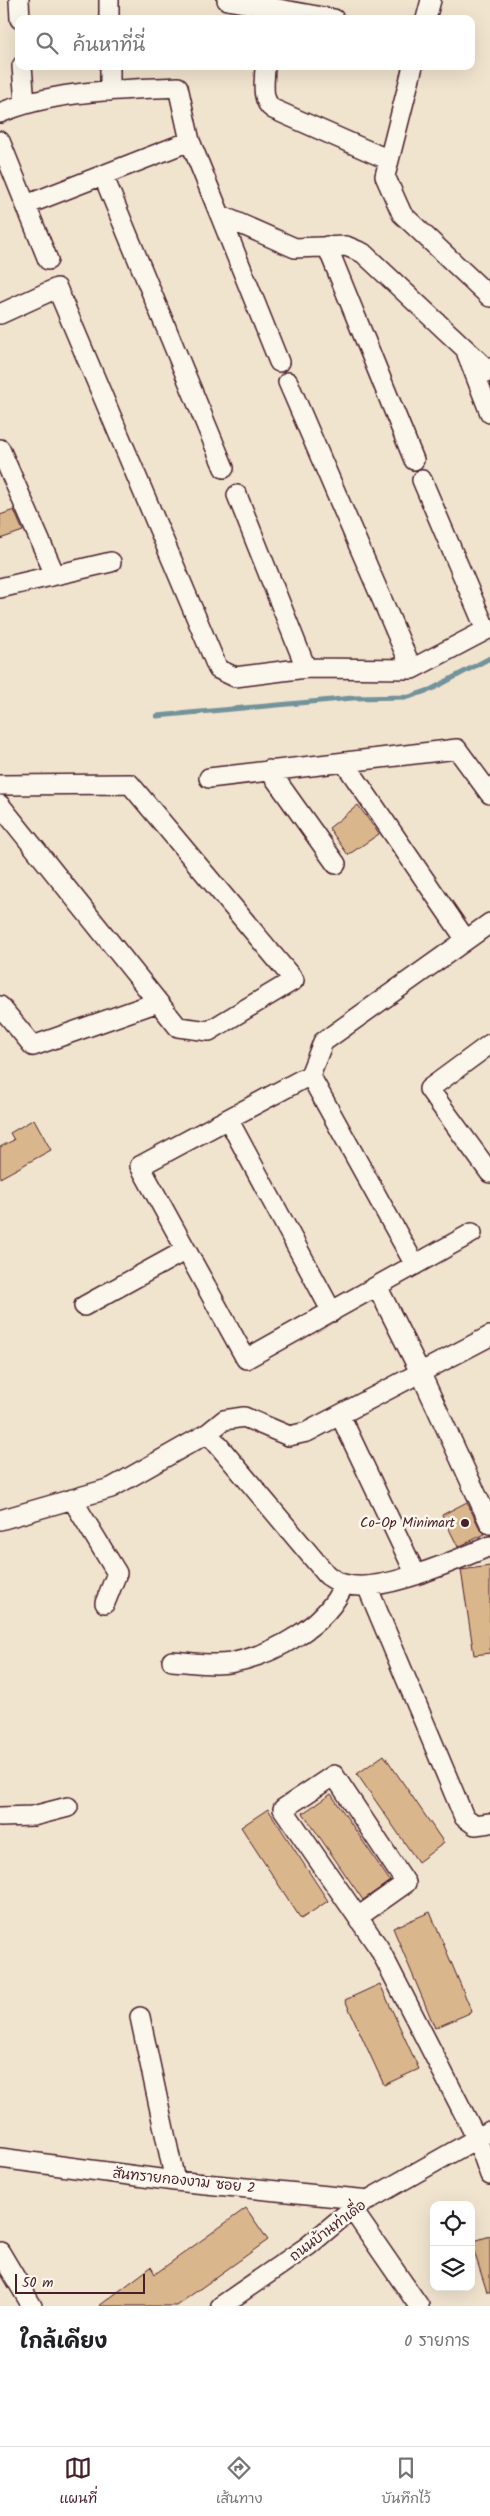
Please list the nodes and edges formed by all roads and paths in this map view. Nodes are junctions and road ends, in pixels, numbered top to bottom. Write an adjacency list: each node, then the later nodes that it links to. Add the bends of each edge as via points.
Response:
1 (19, 0): 6 (street)
2 (109, 0): 7 (street)
3 (227, 0): 5 (street)
4 (431, 0): 9 (street)
5 (267, 12): 8 (street)
6 (20, 15)
7 (109, 15)
8 (296, 15)
9 (427, 15)
10 (22, 70): 15 (street)
11 (110, 70): 14 (street)
12 (265, 70): 19 (street, via 264,94 273,109)
13 (412, 70): 19 (street)
14 (110, 91): 15 (street); 18 (street, via 178,87)
15 (25, 103): 16 (street)
16 (0, 113)
17 (0, 141): 21 (street)
18 (190, 141): 20 (street); 22 (street)
19 (389, 160): 25 (street, via 385,176 402,214)
20 (103, 175): 21 (street); 34 (street)
21 (26, 205): 24 (street)
22 (220, 215): 23 (street, via 295,248); 28 (street)
23 (327, 246): 27 (street, via 346,246 362,252); 33 (street)
24 (48, 260)
25 (490, 297)
26 (0, 314): 41 (street, via 57,288 218,669 235,677)
27 (466, 351): 29 (street); 31 (street)
28 (279, 362)
29 (490, 372)
30 (288, 382): 42 (street)
31 (490, 413)
32 (0, 449): 38 (street)
33 (414, 460)
34 (224, 468)
35 (422, 480): 40 (street)
36 (237, 495): 41 (street)
37 (111, 562): 38 (street)
38 (55, 575): 39 (street)
39 (0, 588)
40 (488, 629): 42 (street)
41 (306, 668): 42 (street)
42 (412, 668)
43 (344, 762): 44 (street); 47 (street, via 457,748); 51 (street)
44 (269, 770): 45 (street); 49 (street)
45 (209, 778)
46 (0, 785): 52 (street, via 130,784 294,980 209,1031 178,1027)
47 (490, 794)
48 (0, 805): 52 (street)
49 (336, 864)
50 (490, 923): 51 (street)
51 (466, 940): 55 (street, via 323,1042)
52 (158, 1002): 53 (street, via 33,1046)
53 (0, 1006)
54 (490, 1044): 57 (street, via 429,1089)
55 (310, 1074): 56 (street); 60 (street)
56 (228, 1119): 59 (street, via 140,1166); 63 (street)
57 (490, 1173)
58 (472, 1233): 60 (street)
59 (186, 1250): 62 (street); 63 (street, via 246,1359)
60 (414, 1265): 61 (street)
61 (377, 1286): 63 (street); 65 (street)
62 (84, 1306)
63 (332, 1312)
64 (490, 1336): 65 (street)
65 (421, 1374): 66 (street); 70 (street)
66 (340, 1415): 67 (street, via 307,1432 289,1436 244,1417 224,1420); 72 (street)
67 (208, 1433): 68 (street, via 111,1488); 73 (street, via 327,1575)
68 (72, 1499): 69 (street); 75 (street, via 117,1574)
69 (0, 1520)
70 (490, 1524)
71 (490, 1546): 72 (street)
72 (416, 1575): 74 (street)
73 (344, 1584): 74 (street); 76 (street, via 339,1596 319,1620 289,1640 252,1658 228,1663)
74 (367, 1586): 79 (street, via 464,1817 475,1825)
75 (105, 1603)
76 (172, 1661)
77 (68, 1807): 78 (street, via 33,1816)
78 (0, 1817)
79 (490, 1823)
80 (358, 1917): 80 (street, via 282,1809 334,1775 406,1883); 82 (street, via 380,1948)
81 (140, 2017): 85 (street)
82 (483, 2135): 84 (street); 86 (street, ถนนบ้านท่าเดื่อ)
83 (0, 2158): 85 (street, สันทรายกองงาม ซอย 2)
84 (490, 2176)
85 (175, 2181): 86 (street, สันทรายกองงาม ซอย 2)
86 (369, 2200): 87 (street, ถนนบ้านท่าเดื่อ)
87 (352, 2209): 90 (street, ถนนบ้านท่าเดื่อ, via 308,2246); 91 (street)
88 (0, 2252): 89 (street)
89 (32, 2306)
90 (221, 2306)
91 (419, 2306)

